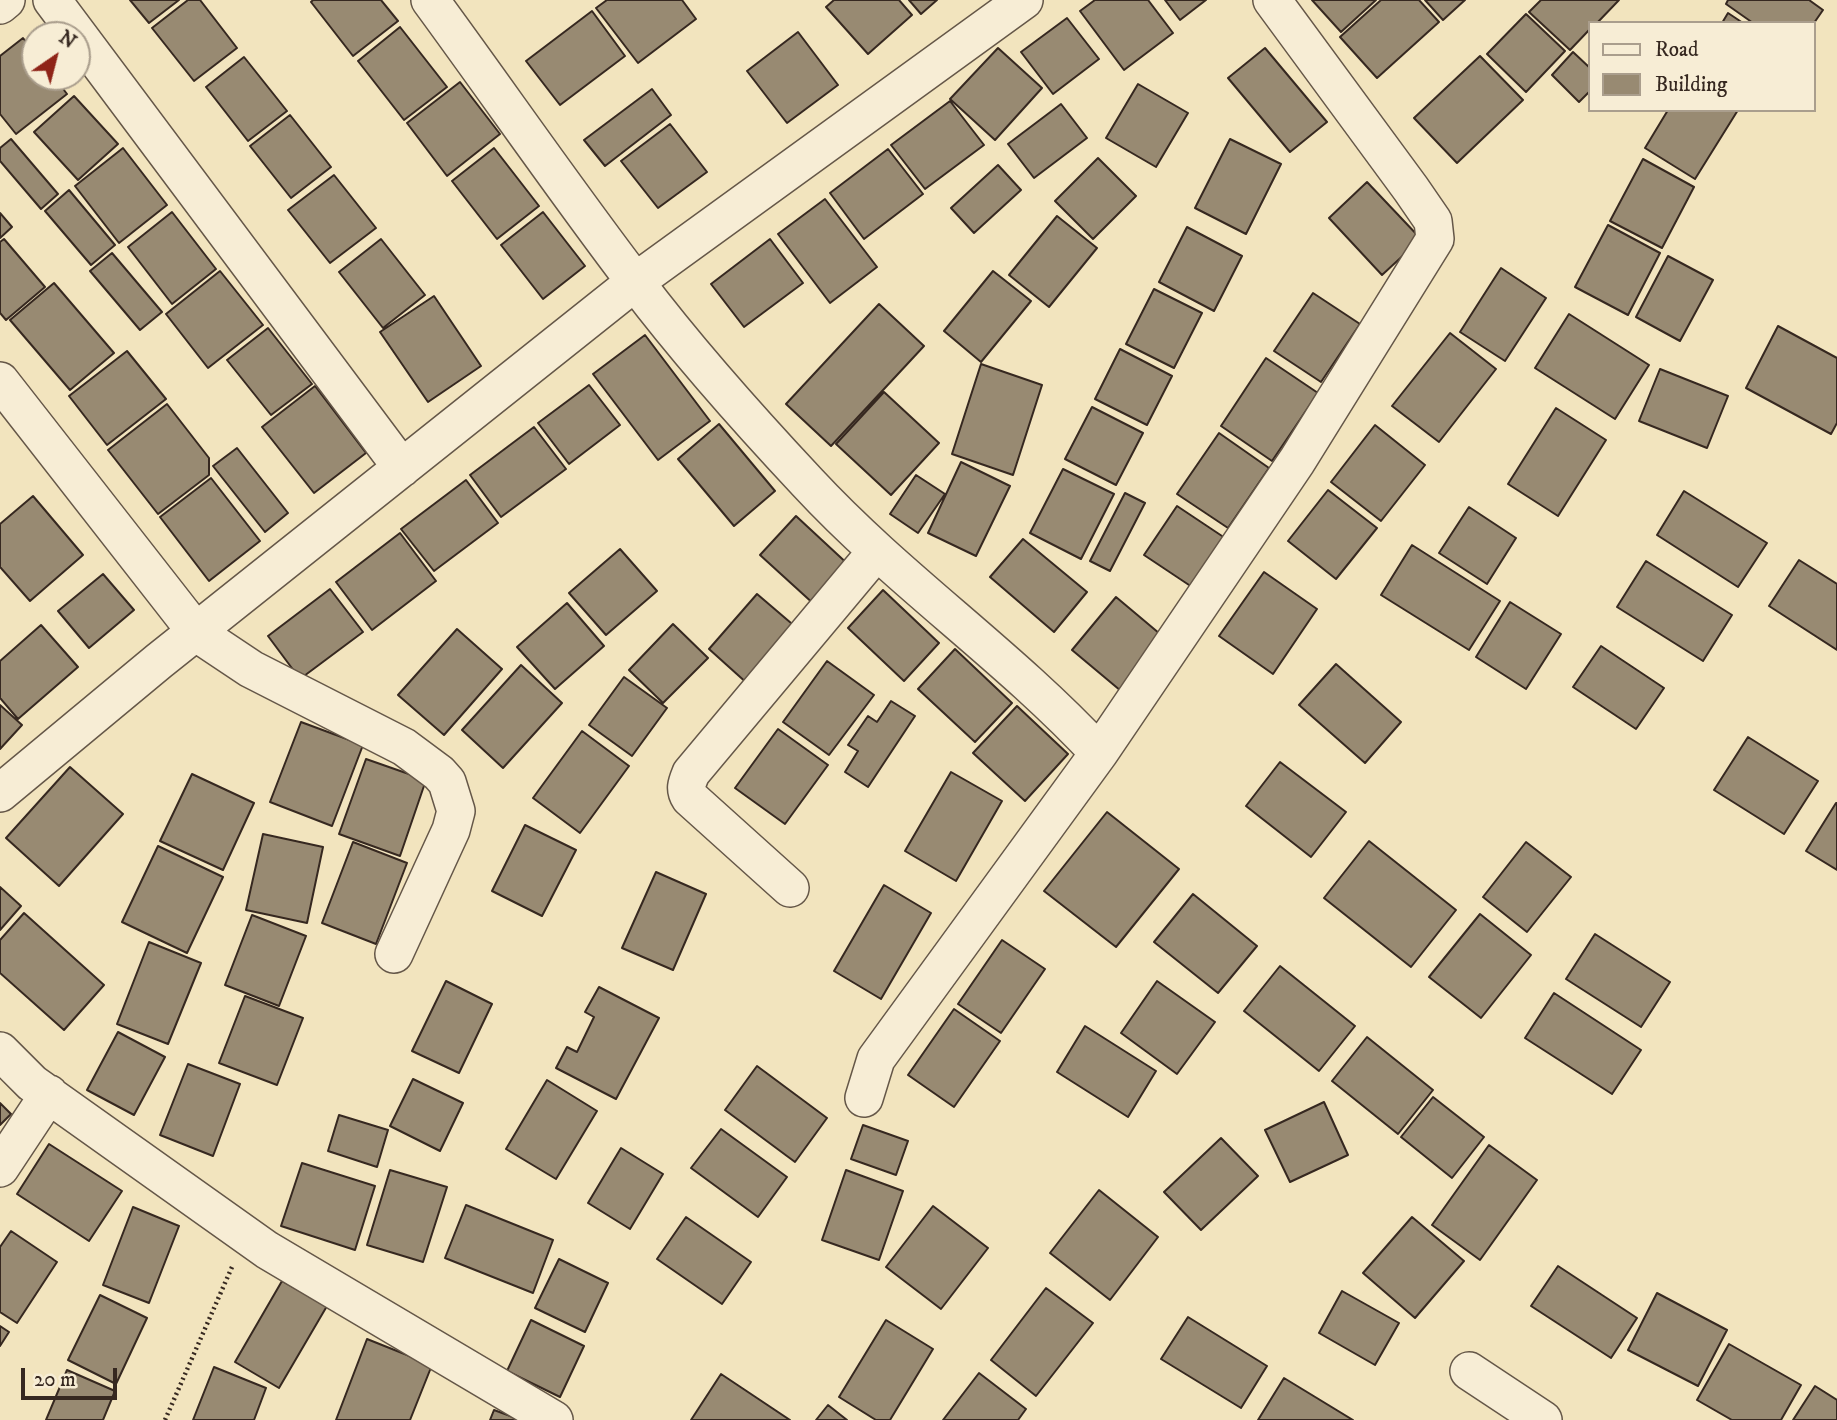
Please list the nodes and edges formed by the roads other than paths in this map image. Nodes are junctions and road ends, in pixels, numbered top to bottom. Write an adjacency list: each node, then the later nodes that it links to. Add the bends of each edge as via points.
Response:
1 (6, 0): 6 (street)
2 (52, 0): 9 (street)
3 (430, 0): 7 (street)
4 (1024, 0): 7 (street)
5 (1272, 0): 12 (street, via 1433,221 1435,239 1297,461)
6 (0, 5)
7 (635, 282): 9 (street); 10 (street, via 809,484)
8 (0, 381): 11 (street)
9 (401, 468): 11 (street)
10 (876, 552): 12 (street, via 1070,721); 14 (street, via 706,754 686,785 690,798)
11 (197, 633): 13 (street); 15 (street, via 251,669 404,747 447,782 456,811 451,830)
12 (1099, 753): 18 (street, via 876,1059)
13 (0, 793)
14 (790, 888)
15 (394, 954)
16 (0, 1051): 17 (street)
17 (48, 1094): 19 (street); 21 (street, via 267,1250)
18 (864, 1098)
19 (0, 1168)
20 (1469, 1371): 22 (street)
21 (554, 1420)
22 (1543, 1420)

